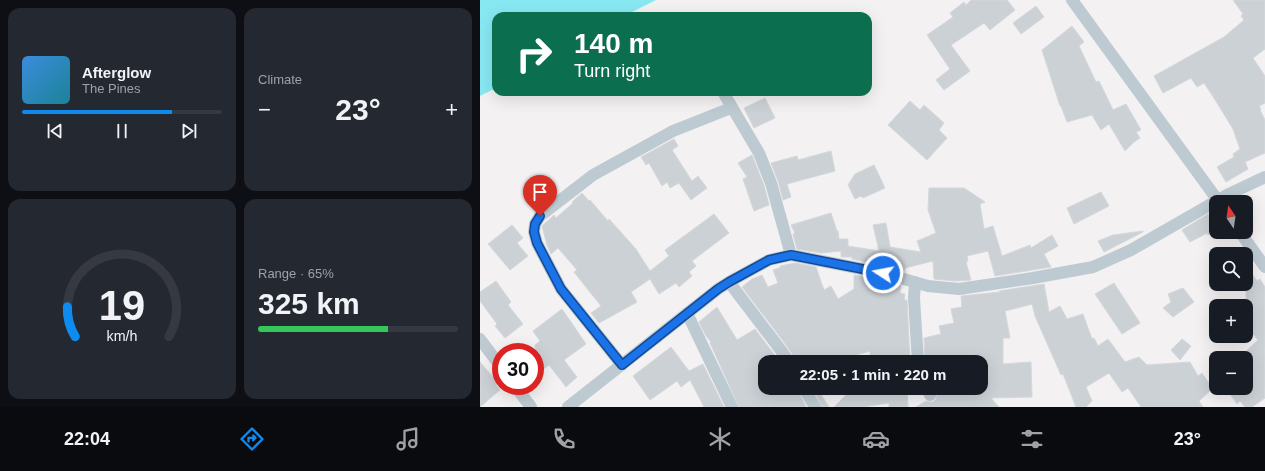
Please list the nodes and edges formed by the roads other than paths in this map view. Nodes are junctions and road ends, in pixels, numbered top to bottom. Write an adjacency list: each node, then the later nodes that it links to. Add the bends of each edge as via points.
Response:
1 (1072, 0): 5 (street)
2 (725, 96): 3 (street)
3 (732, 108): 9 (street, via 758,153 771,183); 18 (street, via 673,131 593,175 540,216 535,224 537,243 561,289)
4 (1265, 177): 6 (street)
5 (1214, 195)
6 (1230, 195)
7 (1209, 206): 12 (street, via 1131,250 1094,267 959,289 928,286)
8 (1245, 239): 10 (street)
9 (791, 255): 11 (street, via 769,260); 12 (street)
10 (1265, 267)
11 (729, 282): 13 (street); 16 (street)
12 (916, 282): 17 (street, via 914,298)
13 (687, 313): 18 (street); 23 (street)
14 (480, 339): 15 (street)
15 (492, 355)
16 (784, 355)
17 (918, 355)
18 (622, 365): 22 (street)
19 (522, 395): 21 (street)
20 (808, 395): 24 (street)
21 (531, 407)
22 (568, 407)
23 (732, 407)
24 (815, 407)

